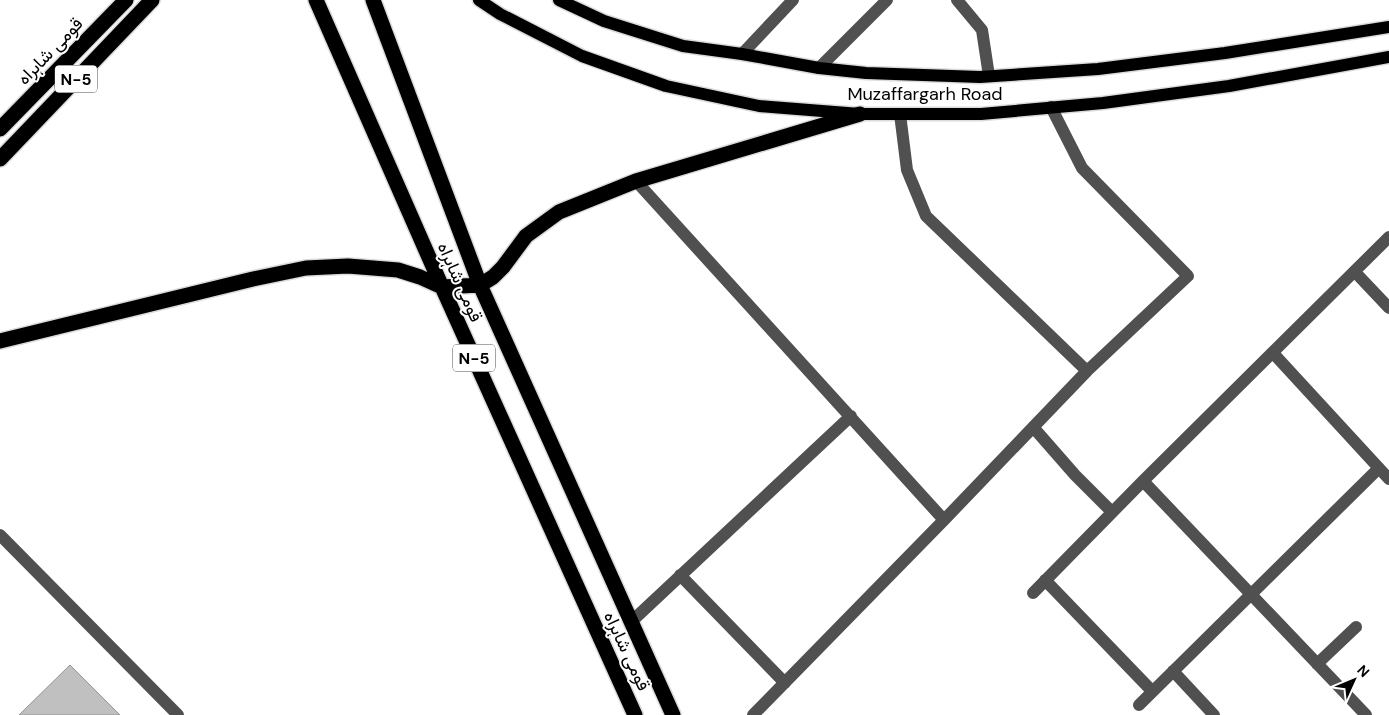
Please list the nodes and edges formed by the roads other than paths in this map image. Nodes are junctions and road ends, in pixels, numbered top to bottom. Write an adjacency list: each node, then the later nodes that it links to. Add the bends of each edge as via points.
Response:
1 (126, 0): 18 (highway, قومی شاہراہ / N-5)
2 (152, 0): 19 (highway, N-5)
3 (316, 0): 24 (highway, قومی شاہراہ / N-5)
4 (373, 0): 23 (highway, قومی شاہراہ / N-5)
5 (479, 0): 16 (main road, Muzaffargarh Road, via 582,56 666,86 759,106)
6 (560, 0): 11 (main road, Muzaffargarh Road, via 604,21 683,46)
7 (793, 0): 11 (street)
8 (887, 0): 13 (street)
9 (957, 0): 14 (street, via 982,30)
10 (1389, 27): 14 (main road, Muzaffargarh Road, via 1098,69)
11 (742, 54): 13 (main road, Muzaffargarh Road)
12 (1389, 57): 15 (main road, Muzaffargarh Road, via 1229,86)
13 (820, 68): 14 (main road, Muzaffargarh Road, via 866,74)
14 (989, 76)
15 (1051, 107): 17 (main road, Muzaffargarh Road, via 981,114); 28 (street, via 1082,168 1188,276)
16 (860, 114): 17 (main road, Muzaffargarh Road); 20 (highway)
17 (900, 114): 28 (street, via 907,170 926,216)
18 (0, 129)
19 (0, 158)
20 (636, 181): 23 (highway, via 559,212 526,236 503,267); 29 (street)
21 (1389, 237): 22 (street)
22 (1355, 272): 25 (street); 27 (street)
23 (480, 284): 24 (highway); 41 (highway, قومی شاہراہ / N-5)
24 (442, 287): 26 (highway, via 398,270 348,266 306,268 253,278); 49 (highway, قومی شاہراہ / N-5)
25 (1389, 308)
26 (0, 341)
27 (1273, 353): 31 (street); 33 (street)
28 (1087, 371): 30 (street)
29 (851, 416): 35 (street); 37 (street)
30 (1033, 427): 34 (street); 35 (street)
31 (1379, 468): 32 (street); 40 (street)
32 (1389, 478)
33 (1143, 481): 34 (street); 40 (street)
34 (1112, 512): 38 (street)
35 (944, 520): 45 (street)
36 (0, 535): 48 (street)
37 (680, 575): 41 (street); 45 (street)
38 (1045, 580): 39 (street); 46 (street)
39 (1033, 592)
40 (1251, 595): 43 (street); 44 (street)
41 (632, 621): 50 (highway, قومی شاہراہ / N-5)
42 (1356, 627): 43 (street)
43 (1317, 664): 53 (street)
44 (1173, 671): 46 (street); 52 (street)
45 (785, 683): 51 (street)
46 (1152, 691): 47 (street)
47 (1139, 705)
48 (178, 715)
49 (636, 715)
50 (673, 715)
51 (753, 715)
52 (1214, 715)
53 (1366, 715)

